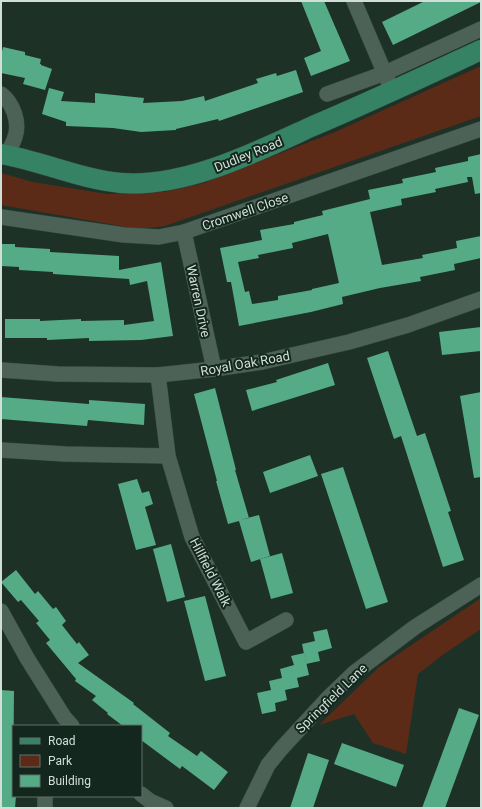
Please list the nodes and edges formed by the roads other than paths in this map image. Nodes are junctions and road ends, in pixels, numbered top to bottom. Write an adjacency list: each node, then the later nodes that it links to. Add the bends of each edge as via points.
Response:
1 (354, 1): 4 (street)
2 (481, 29): 4 (street)
3 (481, 50): 5 (main road, Dudley Road)
4 (385, 73): 5 (street); 7 (street)
5 (392, 92): 9 (main road, Dudley Road, via 238,160 188,176 157,182 122,183 96,179)
6 (1, 94): 9 (street, via 11,105 16,120 15,136)
7 (327, 94)
8 (481, 129): 11 (street, Cromwell Close)
9 (4, 154)
10 (1, 217): 11 (street, Cromwell Close, via 124,235 159,236)
11 (184, 232): 13 (street, Warren Drive)
12 (481, 299): 13 (street, Royal Oak Road, via 350,342 262,362)
13 (214, 369): 15 (street, Royal Oak Road)
14 (1, 370): 15 (street, Royal Oak Road, via 58,374)
15 (158, 375): 17 (street, Hillfield Walk)
16 (1, 450): 17 (street)
17 (168, 456): 20 (street, Hillfield Walk, via 192,537 246,642)
18 (481, 585): 26 (street, Springfield Lane, via 415,627 354,673 268,765)
19 (1, 611): 21 (street)
20 (286, 620)
21 (64, 723)
22 (142, 795): 25 (street)
23 (45, 797): 24 (street)
24 (45, 808)
25 (166, 808)
26 (247, 808)

